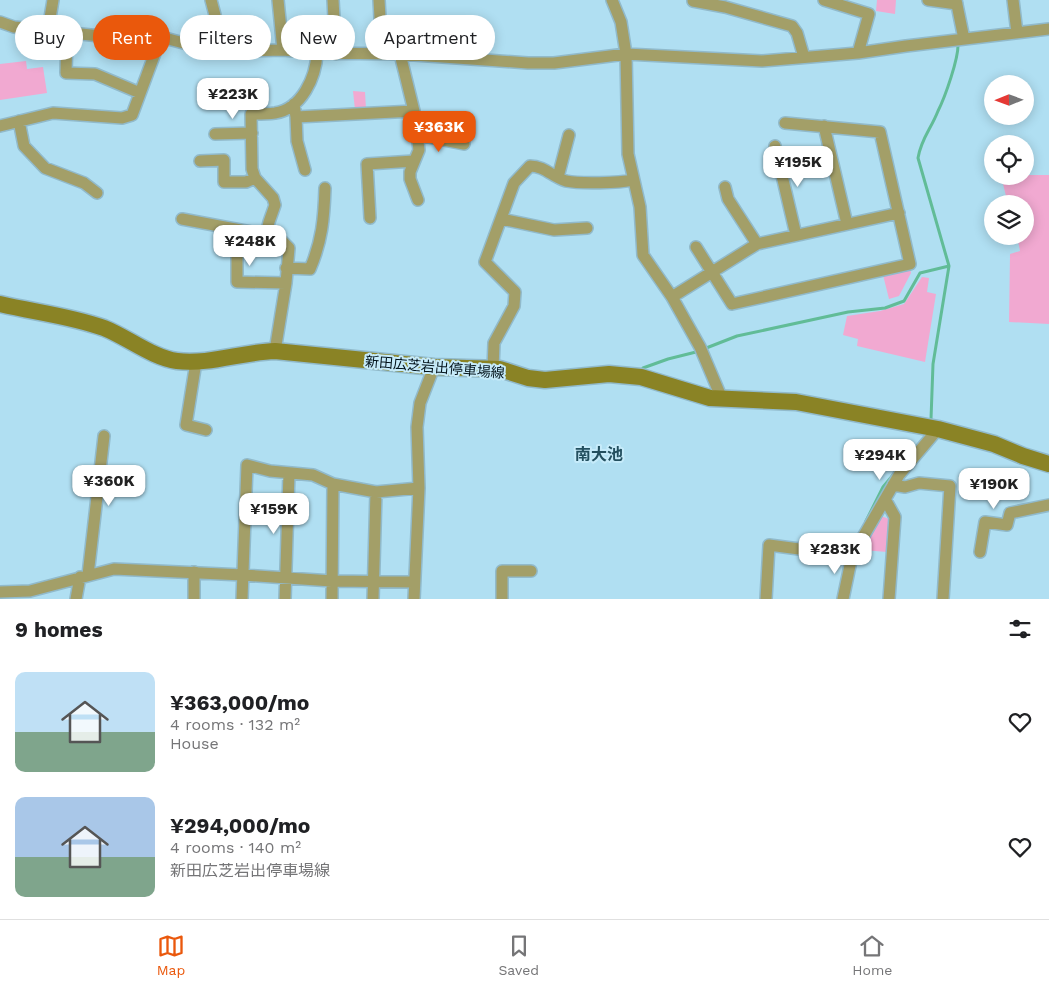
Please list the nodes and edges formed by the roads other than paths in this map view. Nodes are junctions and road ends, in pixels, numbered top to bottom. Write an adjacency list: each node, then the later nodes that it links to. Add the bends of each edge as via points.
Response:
1 (52, 0): 12 (street)
2 (211, 0): 13 (street)
3 (278, 0): 19 (street)
4 (333, 0): 14 (street)
5 (379, 0): 15 (street)
6 (612, 0): 23 (street, via 621,22)
7 (824, 0): 22 (street, via 869,14)
8 (928, 0): 11 (street)
9 (1013, 0): 20 (street)
10 (692, 1): 24 (street, via 792,26 798,33)
11 (955, 3): 21 (street)
12 (50, 15)
13 (215, 15)
14 (334, 15)
15 (380, 15)
16 (0, 22): 17 (street)
17 (15, 27)
18 (1049, 29): 20 (street)
19 (281, 30)
20 (1017, 33): 21 (street)
21 (959, 40): 22 (street)
22 (858, 53): 24 (street)
23 (626, 54): 24 (street, via 762,61); 29 (street, via 537,63); 49 (street, via 628,154)
24 (804, 57)
25 (66, 60): 30 (street, via 66,73 95,74)
26 (152, 60): 30 (street)
27 (316, 60): 31 (street, via 313,77)
28 (401, 60): 32 (street)
29 (491, 60)
30 (140, 93): 34 (street, via 132,114 122,118 53,113)
31 (294, 104): 33 (street); 38 (street, via 276,113 251,114)
32 (414, 111): 33 (street); 40 (street)
33 (296, 116): 46 (street, via 297,141)
34 (19, 121): 36 (street); 52 (street, via 24,146 45,168 84,183)
35 (785, 123): 37 (street)
36 (0, 126)
37 (824, 126): 54 (street, via 880,132); 58 (street)
38 (252, 133): 39 (street); 48 (street)
39 (215, 134)
40 (418, 135): 42 (street); 45 (street, via 419,150)
41 (569, 135): 47 (street)
42 (464, 144)
43 (775, 146): 62 (street)
44 (200, 161): 48 (street, via 224,160 224,182 246,182)
45 (414, 161): 53 (street, via 410,179); 55 (street, via 367,164)
46 (306, 170)
47 (558, 177): 49 (street, via 576,182 619,183); 57 (street, via 540,166 530,166 514,183)
48 (255, 178): 61 (street, via 275,204)
49 (633, 180): 68 (street, via 640,207 643,255)
50 (725, 187): 63 (street, via 728,199)
51 (325, 188): 65 (street, via 324,225 319,250 310,270)
52 (97, 193)
53 (418, 200)
54 (899, 213): 58 (street); 66 (street, via 910,264 732,304)
55 (370, 218)
56 (182, 219): 60 (street)
57 (501, 219): 59 (street, via 554,230); 73 (street, via 485,262 515,292 514,306 494,343)
58 (847, 224): 62 (street)
59 (587, 228)
60 (237, 230): 61 (street); 67 (street, via 237,282)
61 (266, 235): 65 (street, via 278,238 289,248)
62 (796, 235): 63 (street)
63 (757, 244): 66 (street)
64 (696, 247): 66 (street)
65 (286, 268): 67 (street)
66 (711, 271): 68 (street)
67 (286, 284): 70 (street)
68 (672, 297): 74 (street, via 700,346)
69 (0, 304): 71 (main road, 新田広芝岩出停車場線, via 88,323 167,359)
70 (275, 351): 71 (main road, 新田広芝岩出停車場線); 72 (main road, 新田広芝岩出停車場線)
71 (196, 362): 76 (street, via 186,425)
72 (434, 367): 73 (main road, 新田広芝岩出停車場線); 82 (street, via 420,402)
73 (493, 369): 74 (main road, 新田広芝岩出停車場線, via 545,380 609,374 641,377)
74 (722, 399): 75 (main road, 新田広芝岩出停車場線, via 796,402)
75 (938, 429): 78 (main road, 新田広芝岩出停車場線, via 994,444); 81 (street)
76 (206, 430)
77 (104, 436): 91 (street)
78 (1049, 464)
79 (290, 473): 80 (street, via 312,475); 90 (street, via 270,472 247,465); 92 (street)
80 (333, 484): 83 (street); 93 (street)
81 (893, 485): 84 (street); 108 (street, via 950,486)
82 (418, 488): 83 (street); 95 (street)
83 (376, 492): 94 (street)
84 (885, 499): 87 (street); 107 (street, via 895,517)
85 (1049, 505): 86 (street, via 1010,513 1007,526 984,522)
86 (980, 552)
87 (847, 556): 105 (street, via 769,545); 106 (street)
88 (531, 571): 104 (street, via 502,571)
89 (194, 572): 90 (street); 91 (street, via 114,568); 98 (street)
90 (243, 575): 92 (street); 99 (street)
91 (84, 576): 96 (street, via 30,591); 97 (street)
92 (286, 578): 93 (street); 100 (street)
93 (332, 582): 94 (street); 101 (street)
94 (374, 582): 95 (street); 102 (street)
95 (414, 582): 103 (street)
96 (0, 592)
97 (76, 599)
98 (194, 599)
99 (242, 599)
100 (285, 599)
101 (332, 599)
102 (373, 599)
103 (414, 599)
104 (502, 599)
105 (766, 599)
106 (843, 599)
107 (889, 599)
108 (943, 599)

